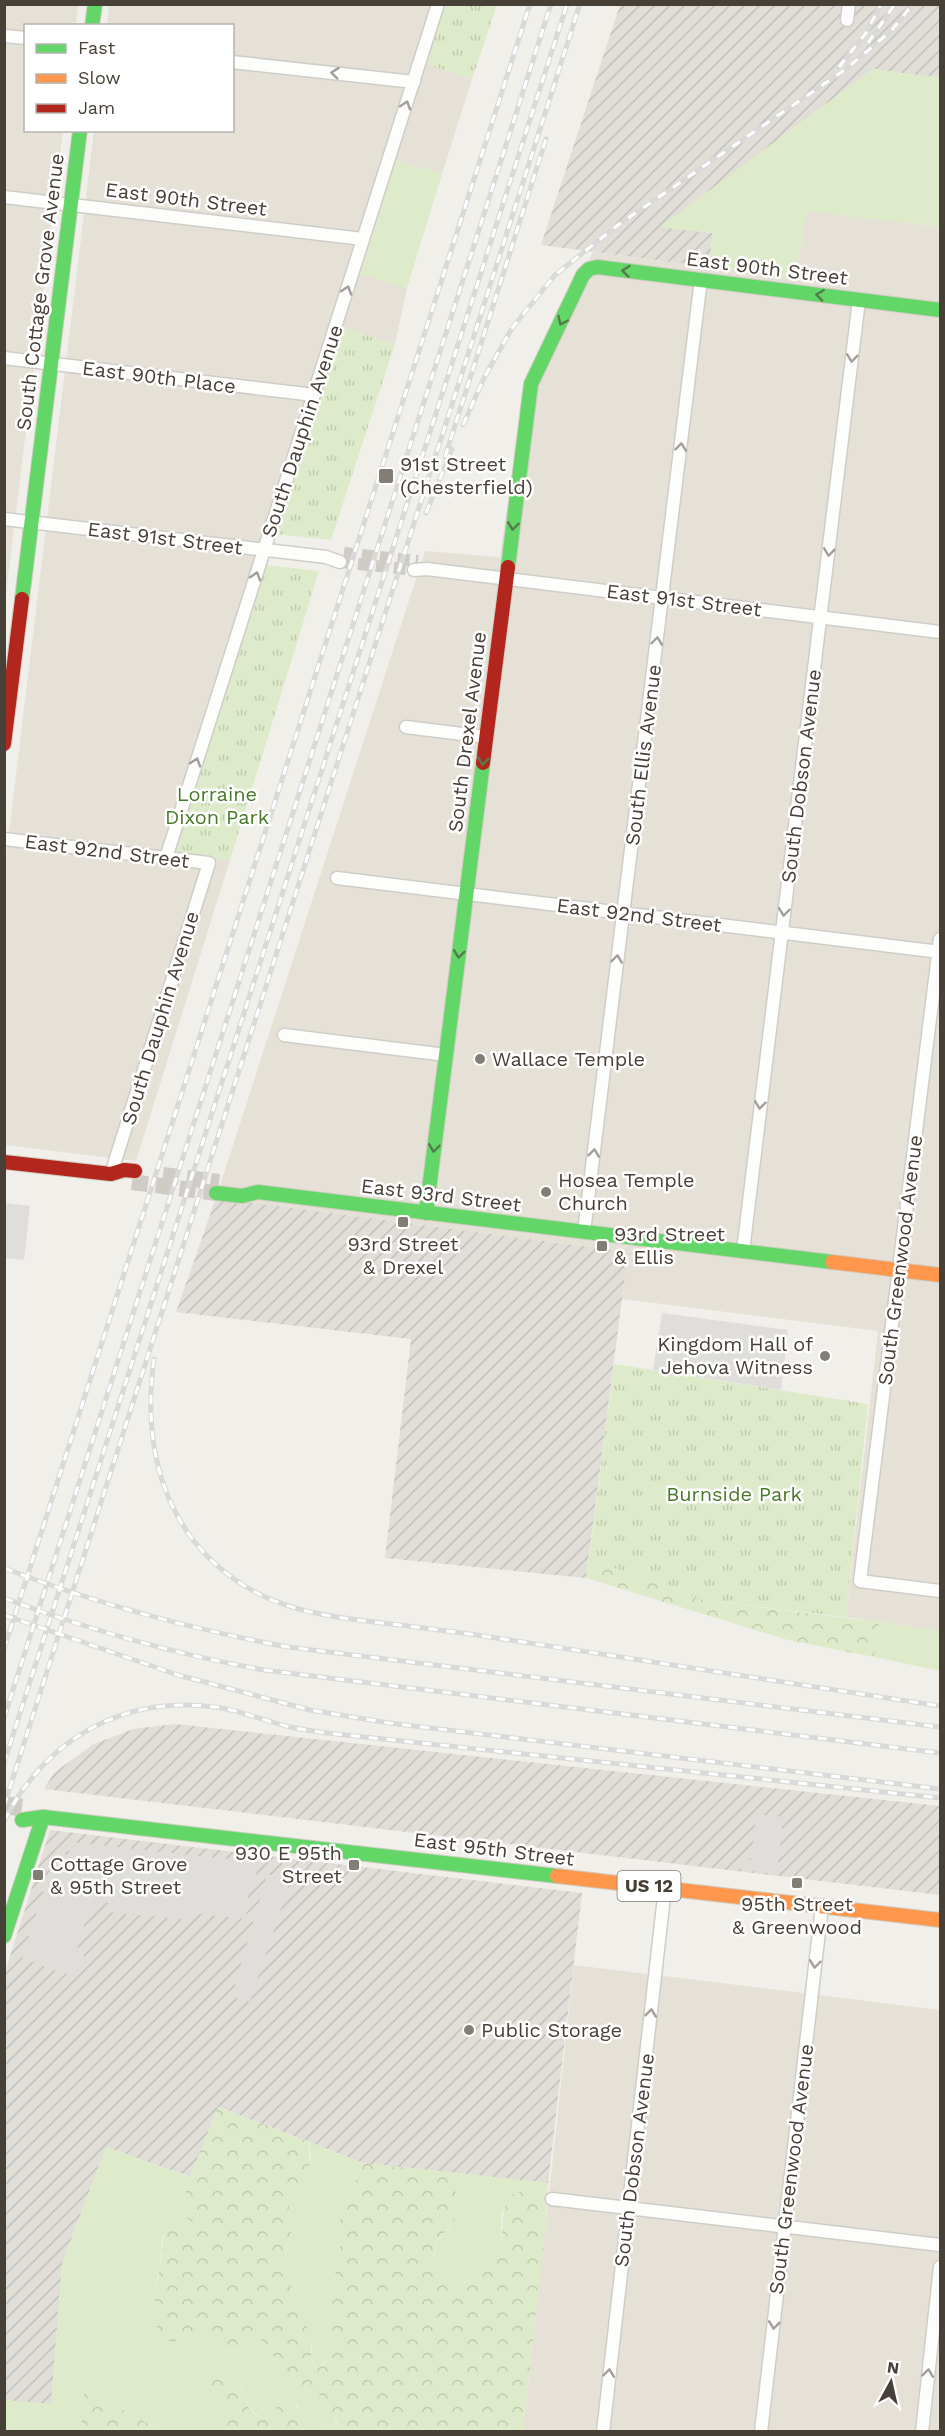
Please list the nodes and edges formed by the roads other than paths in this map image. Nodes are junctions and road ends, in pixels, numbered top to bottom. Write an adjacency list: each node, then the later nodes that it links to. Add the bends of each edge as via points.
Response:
1 (95, 4): 5 (street)
2 (438, 4): 9 (street, South Dauphin Avenue)
3 (849, 4): 4 (street)
4 (847, 20)
5 (92, 24)
6 (4, 36): 7 (street)
7 (24, 38)
8 (234, 62): 9 (street, one-way to 8)
9 (414, 82): 13 (street, South Dauphin Avenue, one-way to 9)
10 (80, 132): 12 (street, South Cottage Grove Avenue)
11 (4, 196): 12 (street, East 90th Street)
12 (70, 204): 13 (street, East 90th Street); 19 (street, South Cottage Grove Avenue)
13 (363, 239): 20 (street, South Dauphin Avenue, one-way to 13)
14 (589, 269): 15 (street, East 90th Street, one-way to 14); 26 (street, South Drexel Avenue, one-way to 26, via 531,384)
15 (701, 279): 16 (street, East 90th Street, one-way to 15); 27 (street, South Ellis Avenue, one-way to 15)
16 (859, 300): 17 (street, East 90th Street); 28 (street, South Dobson Avenue, one-way to 28)
17 (940, 310)
18 (4, 358): 19 (street, East 90th Place)
19 (51, 364): 20 (street, East 90th Place); 22 (street, South Cottage Grove Avenue)
20 (314, 395): 23 (street, South Dauphin Avenue)
21 (4, 519): 22 (street, East 91st Street)
22 (31, 522): 23 (street, East 91st Street); 30 (street, South Cottage Grove Avenue)
23 (264, 550): 24 (street, East 91st Street); 35 (street, South Dauphin Avenue, one-way to 23)
24 (342, 557)
25 (420, 567): 26 (street, East 91st Street)
26 (506, 578): 27 (street, East 91st Street); 32 (street, South Drexel Avenue)
27 (662, 598): 28 (street, East 91st Street); 39 (street, South Ellis Avenue, one-way to 27)
28 (820, 617): 29 (street, East 91st Street); 40 (street, South Dobson Avenue, one-way to 40)
29 (940, 632)
30 (9, 680): 33 (street, South Cottage Grove Avenue)
31 (406, 727): 32 (street)
32 (486, 737): 38 (street, South Drexel Avenue, one-way to 38)
33 (4, 744)
34 (4, 839): 35 (street, East 92nd Street)
35 (166, 858): 36 (street, East 92nd Street)
36 (209, 863): 46 (street, South Dauphin Avenue)
37 (337, 878): 38 (street, East 92nd Street)
38 (466, 894): 39 (street, East 92nd Street); 44 (street, South Drexel Avenue, one-way to 44)
39 (623, 913): 40 (street, East 92nd Street); 50 (street, South Ellis Avenue, one-way to 39)
40 (782, 933): 42 (street, East 92nd Street); 51 (street, South Dobson Avenue, one-way to 51)
41 (940, 939): 42 (street, South Greenwood Avenue)
42 (940, 952): 52 (street, South Greenwood Avenue)
43 (284, 1035): 44 (street)
44 (446, 1055): 49 (street, South Drexel Avenue, one-way to 49)
45 (4, 1162): 46 (street)
46 (111, 1174): 47 (street, via 124,1170)
47 (133, 1177)
48 (218, 1187): 49 (street, East 93rd Street, via 245,1185 258,1192)
49 (426, 1213): 50 (street, East 93rd Street)
50 (584, 1232): 51 (street, East 93rd Street)
51 (742, 1251): 52 (street, East 93rd Street)
52 (899, 1270): 53 (street, East 93rd Street); 54 (street, South Greenwood Avenue, via 860,1581)
53 (940, 1275)
54 (940, 1591)
55 (23, 1814): 56 (street, East 95th Street / US 12)
56 (43, 1817): 57 (street, East 95th Street / US 12); 60 (street)
57 (665, 1888): 58 (street, East 95th Street / US 12); 62 (street, South Dobson Avenue, one-way to 57)
58 (822, 1906): 59 (street, East 95th Street / US 12); 63 (street, South Greenwood Avenue, one-way to 63)
59 (940, 1920)
60 (4, 1936)
61 (552, 2199): 62 (street)
62 (628, 2208): 63 (street); 66 (street, South Dobson Avenue, one-way to 62)
63 (785, 2227): 64 (street); 67 (street, South Greenwood Avenue, one-way to 67)
64 (940, 2245)
65 (940, 2267): 68 (street, one-way to 65)
66 (603, 2432)
67 (761, 2432)
68 (922, 2432)

